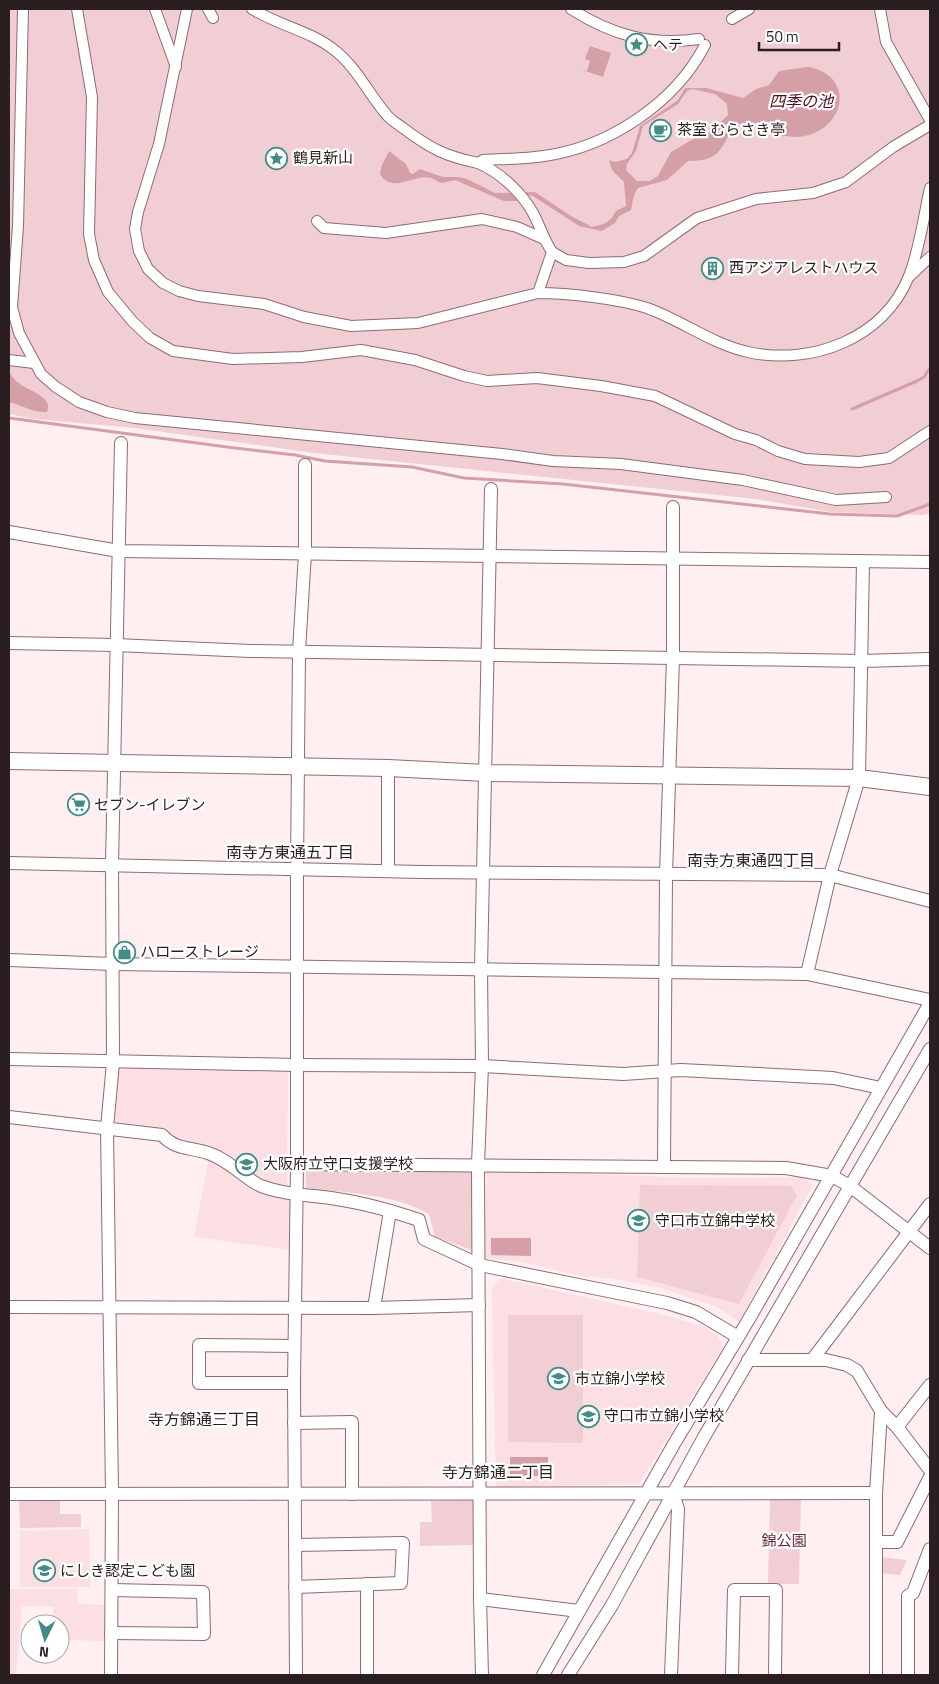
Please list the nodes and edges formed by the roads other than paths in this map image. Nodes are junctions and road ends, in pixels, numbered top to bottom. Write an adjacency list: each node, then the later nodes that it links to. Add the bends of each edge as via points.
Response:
1 (23, 9): 22 (street, via 18,226 12,306 19,333)
2 (77, 9): 23 (street, via 92,96 89,234 94,260 108,292 132,322 150,338 173,351 233,359 302,357 361,350 415,360 487,381 537,378 601,386 655,396 735,434 805,459 858,462 889,458)
3 (155, 9): 10 (street)
4 (187, 9): 10 (street)
5 (252, 9): 13 (street, via 288,28 317,38 334,50 349,63 387,116 430,148 453,158)
6 (570, 9): 13 (street, via 640,40 702,42 695,63 673,89 644,114 613,133 545,156)
7 (748, 9): 9 (street)
8 (880, 9): 11 (street, via 886,42)
9 (732, 19)
10 (176, 68): 20 (street, via 135,229 138,252 162,283 180,292 264,304 304,317 351,326 418,322)
11 (930, 120)
12 (930, 124): 17 (street, via 846,182 813,193 756,199 697,218 644,256 624,262 589,263 566,260)
13 (478, 163): 16 (street, via 492,169 513,188 532,212)
14 (930, 188): 19 (street)
15 (317, 221): 16 (street, via 324,228 386,233 482,219 510,225)
16 (544, 239): 17 (street)
17 (552, 252): 20 (street)
18 (930, 257): 19 (street)
19 (909, 276): 20 (street, via 886,313 866,332 819,352 785,356 732,347 633,304)
20 (538, 293)
21 (9, 360): 22 (street)
22 (34, 363): 27 (street, via 41,374 79,402 135,418 553,461 621,464 743,480 836,500)
23 (930, 431)
24 (120, 442): 30 (street)
25 (306, 465): 31 (street)
26 (491, 489): 32 (street)
27 (886, 497)
28 (673, 507): 33 (street)
29 (9, 532): 30 (street)
30 (119, 550): 31 (street); 37 (street)
31 (305, 553): 32 (street); 38 (street)
32 (489, 558): 33 (street); 39 (street)
33 (674, 558): 34 (street); 40 (street)
34 (863, 562): 35 (street); 42 (street)
35 (930, 562)
36 (9, 643): 37 (street)
37 (116, 645): 38 (street); 44 (street)
38 (299, 651): 39 (street); 45 (street)
39 (487, 655): 40 (street); 47 (street)
40 (673, 658): 42 (street); 48 (street)
41 (930, 659): 42 (street)
42 (862, 661): 49 (street)
43 (9, 761): 44 (street)
44 (114, 763): 45 (street); 52 (street)
45 (299, 766): 46 (street); 53 (street)
46 (388, 768): 47 (street); 54 (street)
47 (486, 774): 48 (street); 55 (street)
48 (671, 774): 49 (street); 56 (street)
49 (859, 778): 50 (street); 57 (street)
50 (930, 787)
51 (9, 863): 52 (street)
52 (112, 864): 53 (street); 60 (street)
53 (297, 868): 54 (street); 61 (street)
54 (388, 870): 55 (street)
55 (484, 872): 56 (street); 62 (street)
56 (666, 875): 57 (street); 63 (street)
57 (830, 876): 58 (street); 64 (street)
58 (930, 901)
59 (9, 960): 60 (street)
60 (112, 964): 61 (street); 68 (street)
61 (298, 966): 62 (street); 69 (street)
62 (481, 968): 63 (street); 70 (street)
63 (666, 972): 64 (street); 71 (street)
64 (807, 974): 65 (street)
65 (930, 1002): 72 (street)
66 (930, 1049): 79 (street)
67 (9, 1059): 68 (street)
68 (113, 1062): 69 (street); 74 (street)
69 (297, 1065): 70 (street); 75 (street)
70 (482, 1066): 71 (street, via 623,1074); 76 (street)
71 (665, 1069): 72 (street, via 833,1078); 77 (street)
72 (881, 1088): 78 (street)
73 (9, 1118): 74 (street)
74 (107, 1128): 80 (street, via 162,1135 171,1145 207,1152 224,1160 259,1185); 87 (street)
75 (297, 1164): 76 (street); 80 (street)
76 (478, 1164): 77 (street); 85 (street)
77 (664, 1166): 78 (street, via 786,1168)
78 (832, 1176): 79 (street); 91 (street)
79 (850, 1186): 83 (street); 93 (street)
80 (297, 1193): 82 (street); 89 (street)
81 (930, 1204): 83 (street)
82 (390, 1211): 85 (street, via 419,1220 424,1239); 90 (street)
83 (910, 1231): 84 (street); 94 (street)
84 (930, 1248)
85 (480, 1265): 86 (street); 91 (street, via 667,1303 696,1312)
86 (479, 1305): 90 (street); 109 (street)
87 (108, 1306): 88 (street); 89 (street); 102 (street)
88 (9, 1307)
89 (296, 1307): 90 (street); 92 (street)
90 (374, 1308)
91 (738, 1337): 103 (street)
92 (294, 1346): 95 (street); 95 (street, via 200,1345 199,1383)
93 (748, 1360): 94 (street); 104 (street)
94 (812, 1360): 97 (street, via 847,1365 857,1371)
95 (294, 1383): 98 (street)
96 (930, 1385): 99 (street)
97 (881, 1411): 99 (street); 105 (street)
98 (294, 1423): 107 (street); 108 (street, via 352,1422)
99 (897, 1427): 100 (street)
100 (930, 1470)
101 (930, 1477): 110 (street, via 897,1542)
102 (112, 1492): 106 (street); 107 (street); 116 (street)
103 (646, 1493): 104 (street); 109 (street); 118 (street)
104 (673, 1493): 105 (street); 125 (street, via 612,1605); 126 (street, via 678,1509)
105 (876, 1493): 110 (street)
106 (9, 1494)
107 (294, 1494): 108 (street); 111 (street)
108 (352, 1494): 109 (street)
109 (479, 1494): 117 (street)
110 (876, 1542): 129 (street)
111 (295, 1545): 114 (street, via 402,1543 401,1583); 115 (street)
112 (930, 1549): 113 (street)
113 (924, 1577): 130 (street, via 908,1596)
114 (367, 1584): 115 (street); 122 (street)
115 (295, 1587): 121 (street)
116 (112, 1590): 119 (street); 119 (street, via 203,1592 204,1634)
117 (480, 1599): 118 (street); 123 (street)
118 (579, 1611): 124 (street)
119 (111, 1633): 120 (street)
120 (111, 1675)
121 (296, 1675)
122 (367, 1675)
123 (482, 1675)
124 (542, 1675)
125 (568, 1675)
126 (671, 1675)
127 (732, 1675): 128 (street, via 734,1590 776,1590)
128 (775, 1675)
129 (876, 1675)
130 (908, 1675)

